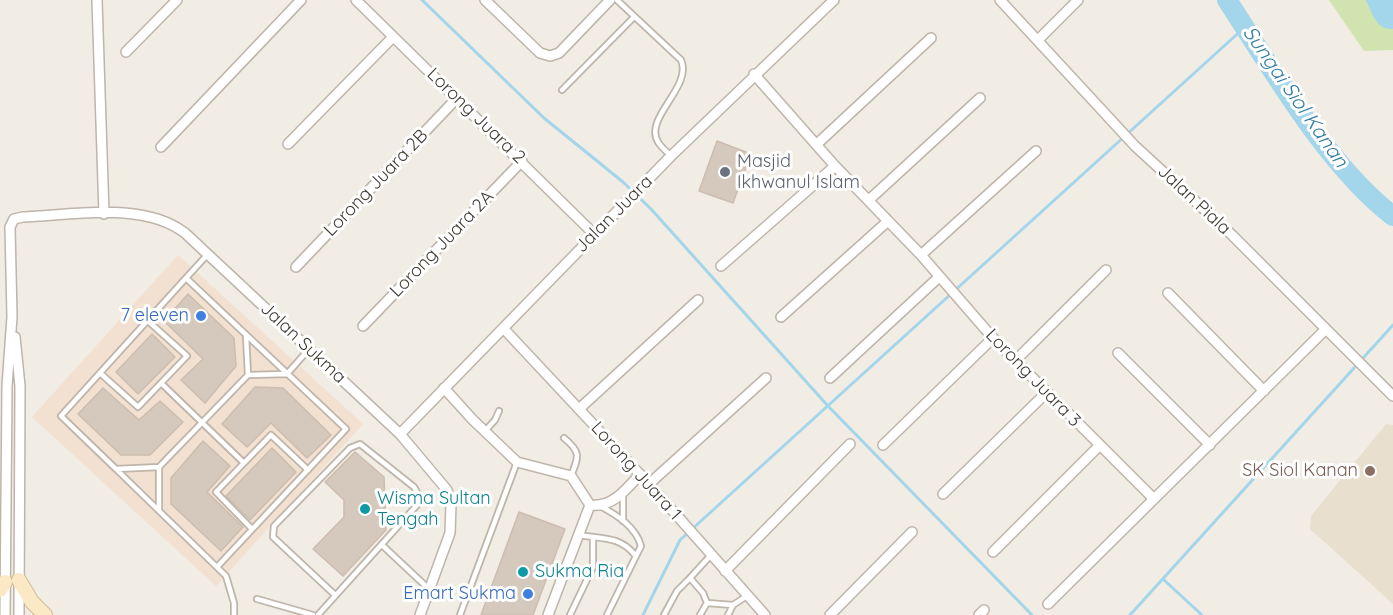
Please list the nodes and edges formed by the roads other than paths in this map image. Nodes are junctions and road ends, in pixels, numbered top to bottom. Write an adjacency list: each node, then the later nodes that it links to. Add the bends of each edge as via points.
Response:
1 (97, 0): 30 (street)
2 (177, 0): 17 (street)
3 (301, 0): 24 (street)
4 (356, 0): 14 (street, Lorong Juara 2)
5 (485, 0): 12 (street, via 540,53 550,56 560,53)
6 (593, 0): 12 (street)
7 (610, 0): 12 (street)
8 (617, 0): 13 (lane)
9 (834, 0): 18 (street, Jalan Juara)
10 (1000, 0): 16 (street, Jalan Piala)
11 (1078, 0): 16 (street)
12 (602, 8)
13 (634, 17): 19 (lane); 26 (lane, via 684,66 680,82 655,127 658,142)
14 (393, 37): 20 (street, Lorong Juara 2); 22 (street)
15 (931, 38): 23 (street)
16 (1038, 40): 47 (street, Jalan Piala, via 1135,146)
17 (126, 52)
18 (754, 74): 23 (street, Lorong Juara 3); 26 (street, Jalan Juara)
19 (561, 90)
20 (457, 98): 27 (street, Lorong Juara 2); 36 (street, Lorong Juara 2B)
21 (980, 98): 29 (street)
22 (288, 144)
23 (817, 144): 28 (street, Lorong Juara 3)
24 (161, 147)
25 (1036, 151): 34 (street)
26 (671, 156): 32 (street, Jalan Juara)
27 (522, 161): 32 (street, Lorong Juara 2); 45 (street, Lorong Juara 2A)
28 (835, 166): 29 (street, Lorong Juara 3); 35 (street)
29 (870, 199): 31 (street, Lorong Juara 3)
30 (104, 214): 33 (street, Jalan Sukma, via 137,212 162,218 185,232); 42 (street, Jalan Sukma, via 14,219 10,226)
31 (888, 222): 34 (street, Lorong Juara 3); 43 (street)
32 (594, 234): 46 (street, Jalan Juara)
33 (208, 254): 38 (lane); 50 (street, Jalan Sukma)
34 (921, 255): 39 (street, Lorong Juara 3)
35 (721, 266)
36 (296, 267)
37 (1106, 270): 52 (street)
38 (186, 278): 44 (lane); 48 (lane)
39 (939, 278): 49 (street, Lorong Juara 3); 57 (street)
40 (1168, 292): 60 (street)
41 (698, 300): 63 (street)
42 (12, 317): 70 (street); 73 (street, via 20,379)
43 (781, 317)
44 (147, 320): 53 (lane); 58 (lane, via 187,356)
45 (363, 326)
46 (504, 329): 59 (street, Jalan Juara); 63 (street, Lorong Juara 1)
47 (1326, 329): 60 (street); 62 (street, Jalan Piala)
48 (246, 334): 54 (lane); 55 (lane)
49 (993, 338): 52 (street, Lorong Juara 3); 71 (street)
50 (309, 349): 54 (lane); 67 (street, Jalan Sukma)
51 (1118, 353): 72 (street)
52 (1016, 360): 61 (street, Lorong Juara 3)
53 (100, 373): 58 (lane, via 138,407); 78 (lane, via 61,416)
54 (287, 374): 55 (lane); 79 (lane, via 345,429)
55 (248, 375): 65 (lane)
56 (766, 378): 82 (street)
57 (830, 378)
58 (161, 383): 65 (lane)
59 (444, 388): 66 (street); 67 (street, Jalan Juara)
60 (1264, 391): 72 (street)
61 (1047, 392): 74 (street, Lorong Juara 3); 84 (street)
62 (1393, 396)
63 (579, 409): 80 (street, Lorong Juara 1)
64 (499, 411): 66 (lane)
65 (203, 422): 76 (lane); 77 (lane)
66 (484, 432): 75 (street)
67 (400, 434): 102 (street, Jalan Sukma, via 438,476 451,504 450,533)
68 (564, 438): 81 (lane, via 575,447 578,458)
69 (850, 444): 99 (street)
70 (3, 445): 73 (street); 101 (street)
71 (883, 445)
72 (1210, 445): 85 (street)
73 (19, 446): 101 (street)
74 (1099, 446): 85 (street, Lorong Juara 3); 95 (street)
75 (517, 462): 81 (street); 116 (lane)
76 (244, 463): 79 (lane, via 271,435); 90 (lane, via 216,492)
77 (159, 467): 78 (lane); 88 (lane)
78 (116, 468): 88 (lane)
79 (308, 470): 90 (lane)
80 (640, 474): 82 (street, Lorong Juara 1); 83 (street)
81 (571, 476): 86 (street)
82 (650, 484): 97 (street, Lorong Juara 1)
83 (623, 493): 87 (street); 89 (lane)
84 (943, 494)
85 (1154, 499): 107 (street)
86 (590, 505): 87 (street); 92 (street)
87 (600, 506): 89 (lane)
88 (159, 510): 98 (lane)
89 (624, 521): 96 (lane, via 640,542)
90 (252, 529): 98 (lane)
91 (912, 532): 124 (street)
92 (579, 535): 93 (lane); 117 (street)
93 (593, 538): 96 (lane, via 617,540); 118 (lane, via 593,567)
94 (382, 544): 102 (lane); 103 (lane); 103 (lane, via 418,504 419,496 405,479 355,444 274,526 273,537)
95 (993, 552)
96 (635, 555): 119 (lane)
97 (711, 555): 99 (street, Lorong Juara 1); 100 (lane)
98 (217, 567): 112 (lane, via 231,588)
99 (725, 571): 104 (street, Lorong Juara 1)
100 (690, 578): 106 (lane); 120 (lane)
101 (8, 584): 109 (street); 110 (street); 111 (main road)
102 (430, 590): 115 (street, Jalan Sukma)
103 (335, 595): 114 (lane)
104 (747, 596): 108 (lane); 123 (street, Lorong Juara 1)
105 (257, 599): 113 (lane)
106 (707, 603): 108 (lane); 121 (lane)
107 (1048, 604)
108 (733, 605): 122 (lane)
109 (5, 615)
110 (19, 615)
111 (45, 615)
112 (234, 615)
113 (313, 615)
114 (318, 615)
115 (420, 615)
116 (460, 615)
117 (548, 615)
118 (570, 615)
119 (607, 615)
120 (663, 615)
121 (700, 615)
122 (728, 615)
123 (765, 615)
124 (830, 615)

